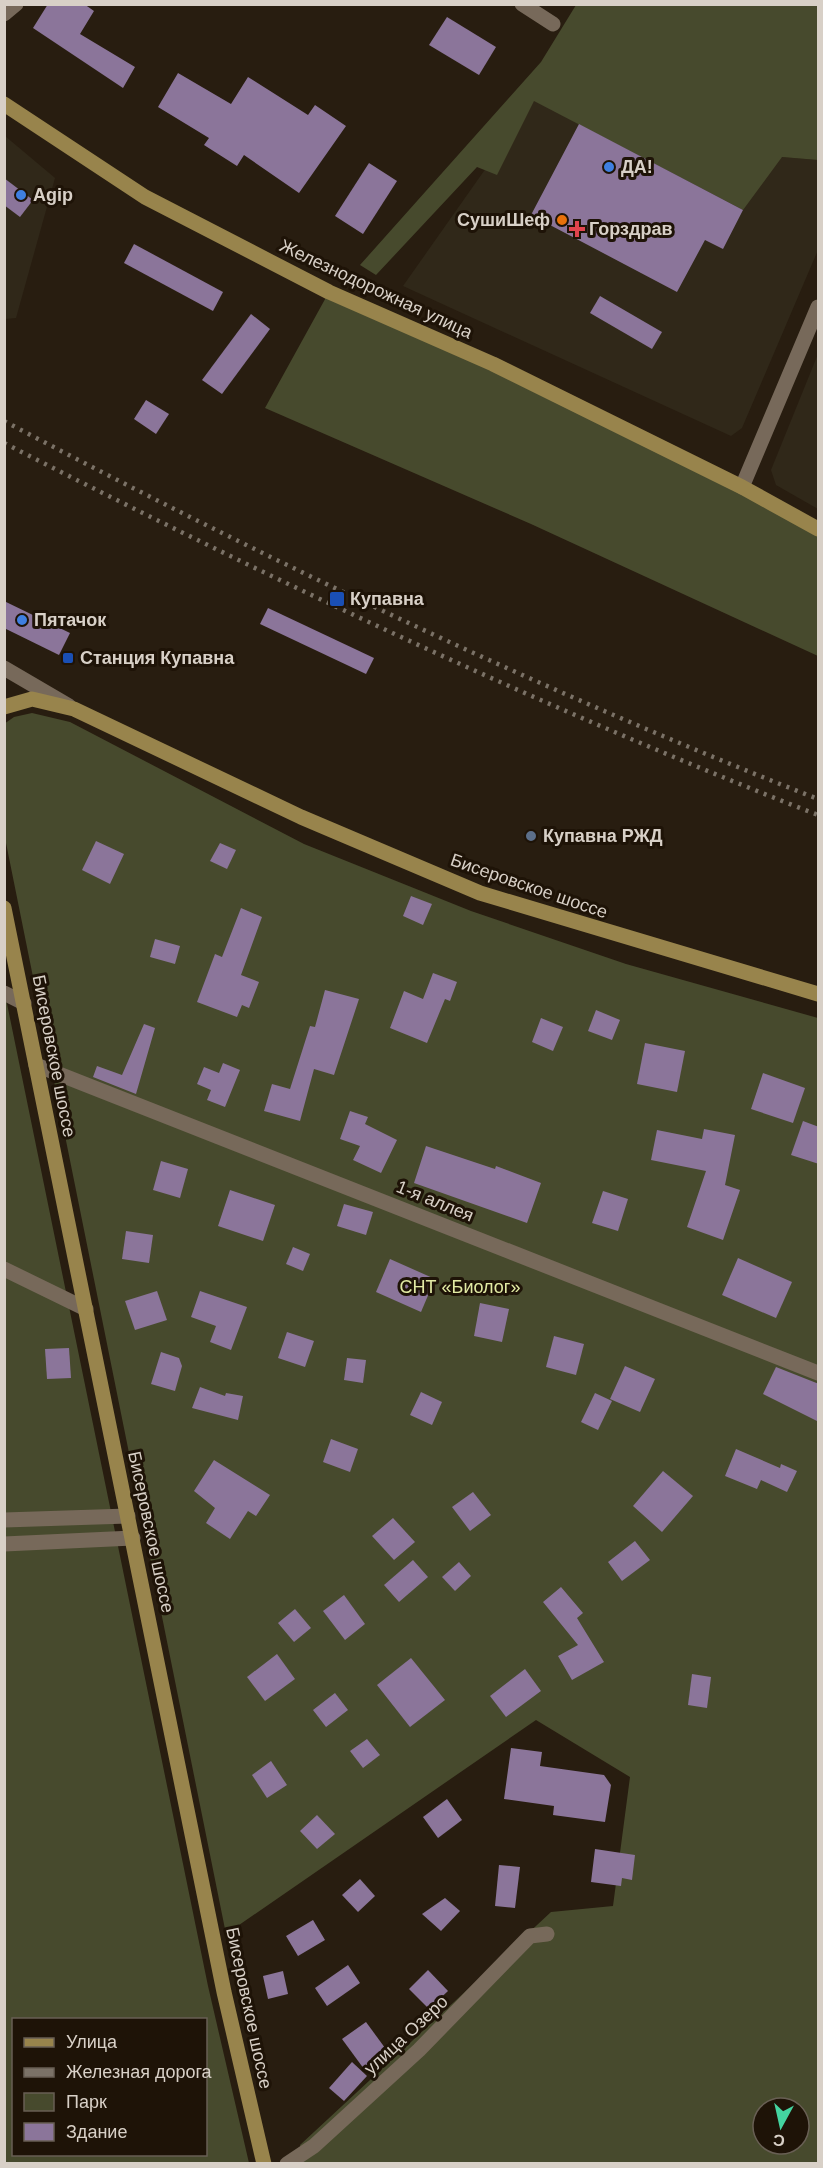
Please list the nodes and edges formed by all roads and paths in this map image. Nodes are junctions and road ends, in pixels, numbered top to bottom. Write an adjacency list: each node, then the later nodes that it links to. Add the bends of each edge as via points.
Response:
1 (16, 4): 3 (street)
2 (522, 4): 4 (street)
3 (4, 14)
4 (553, 24)
5 (4, 104): 7 (main road, Железнодорожная улица, via 145,196 319,287 493,364)
6 (819, 307): 7 (street)
7 (742, 487): 8 (main road, Железнодорожная улица)
8 (819, 530)
9 (4, 668): 11 (street)
10 (4, 707): 11 (main road, Бисеровское шоссе, via 32,699)
11 (74, 709): 14 (main road, Бисеровское шоссе, via 301,817 480,894)
12 (4, 908): 15 (main road, Бисеровское шоссе)
13 (4, 993): 15 (street)
14 (819, 994)
15 (24, 1003): 16 (main road, Бисеровское шоссе)
16 (36, 1065): 18 (main road, Бисеровское шоссе); 19 (street, 1-я аллея)
17 (4, 1269): 18 (street)
18 (86, 1309): 20 (main road, Бисеровское шоссе)
19 (819, 1373)
20 (128, 1516): 21 (street); 22 (main road, Бисеровское шоссе)
21 (4, 1520)
22 (133, 1538): 23 (street); 25 (main road, Бисеровское шоссе, via 224,1992)
23 (4, 1544)
24 (547, 1934): 26 (street, улица Озеро, via 530,1936 419,2050 314,2146)
25 (264, 2163)
26 (287, 2163)

